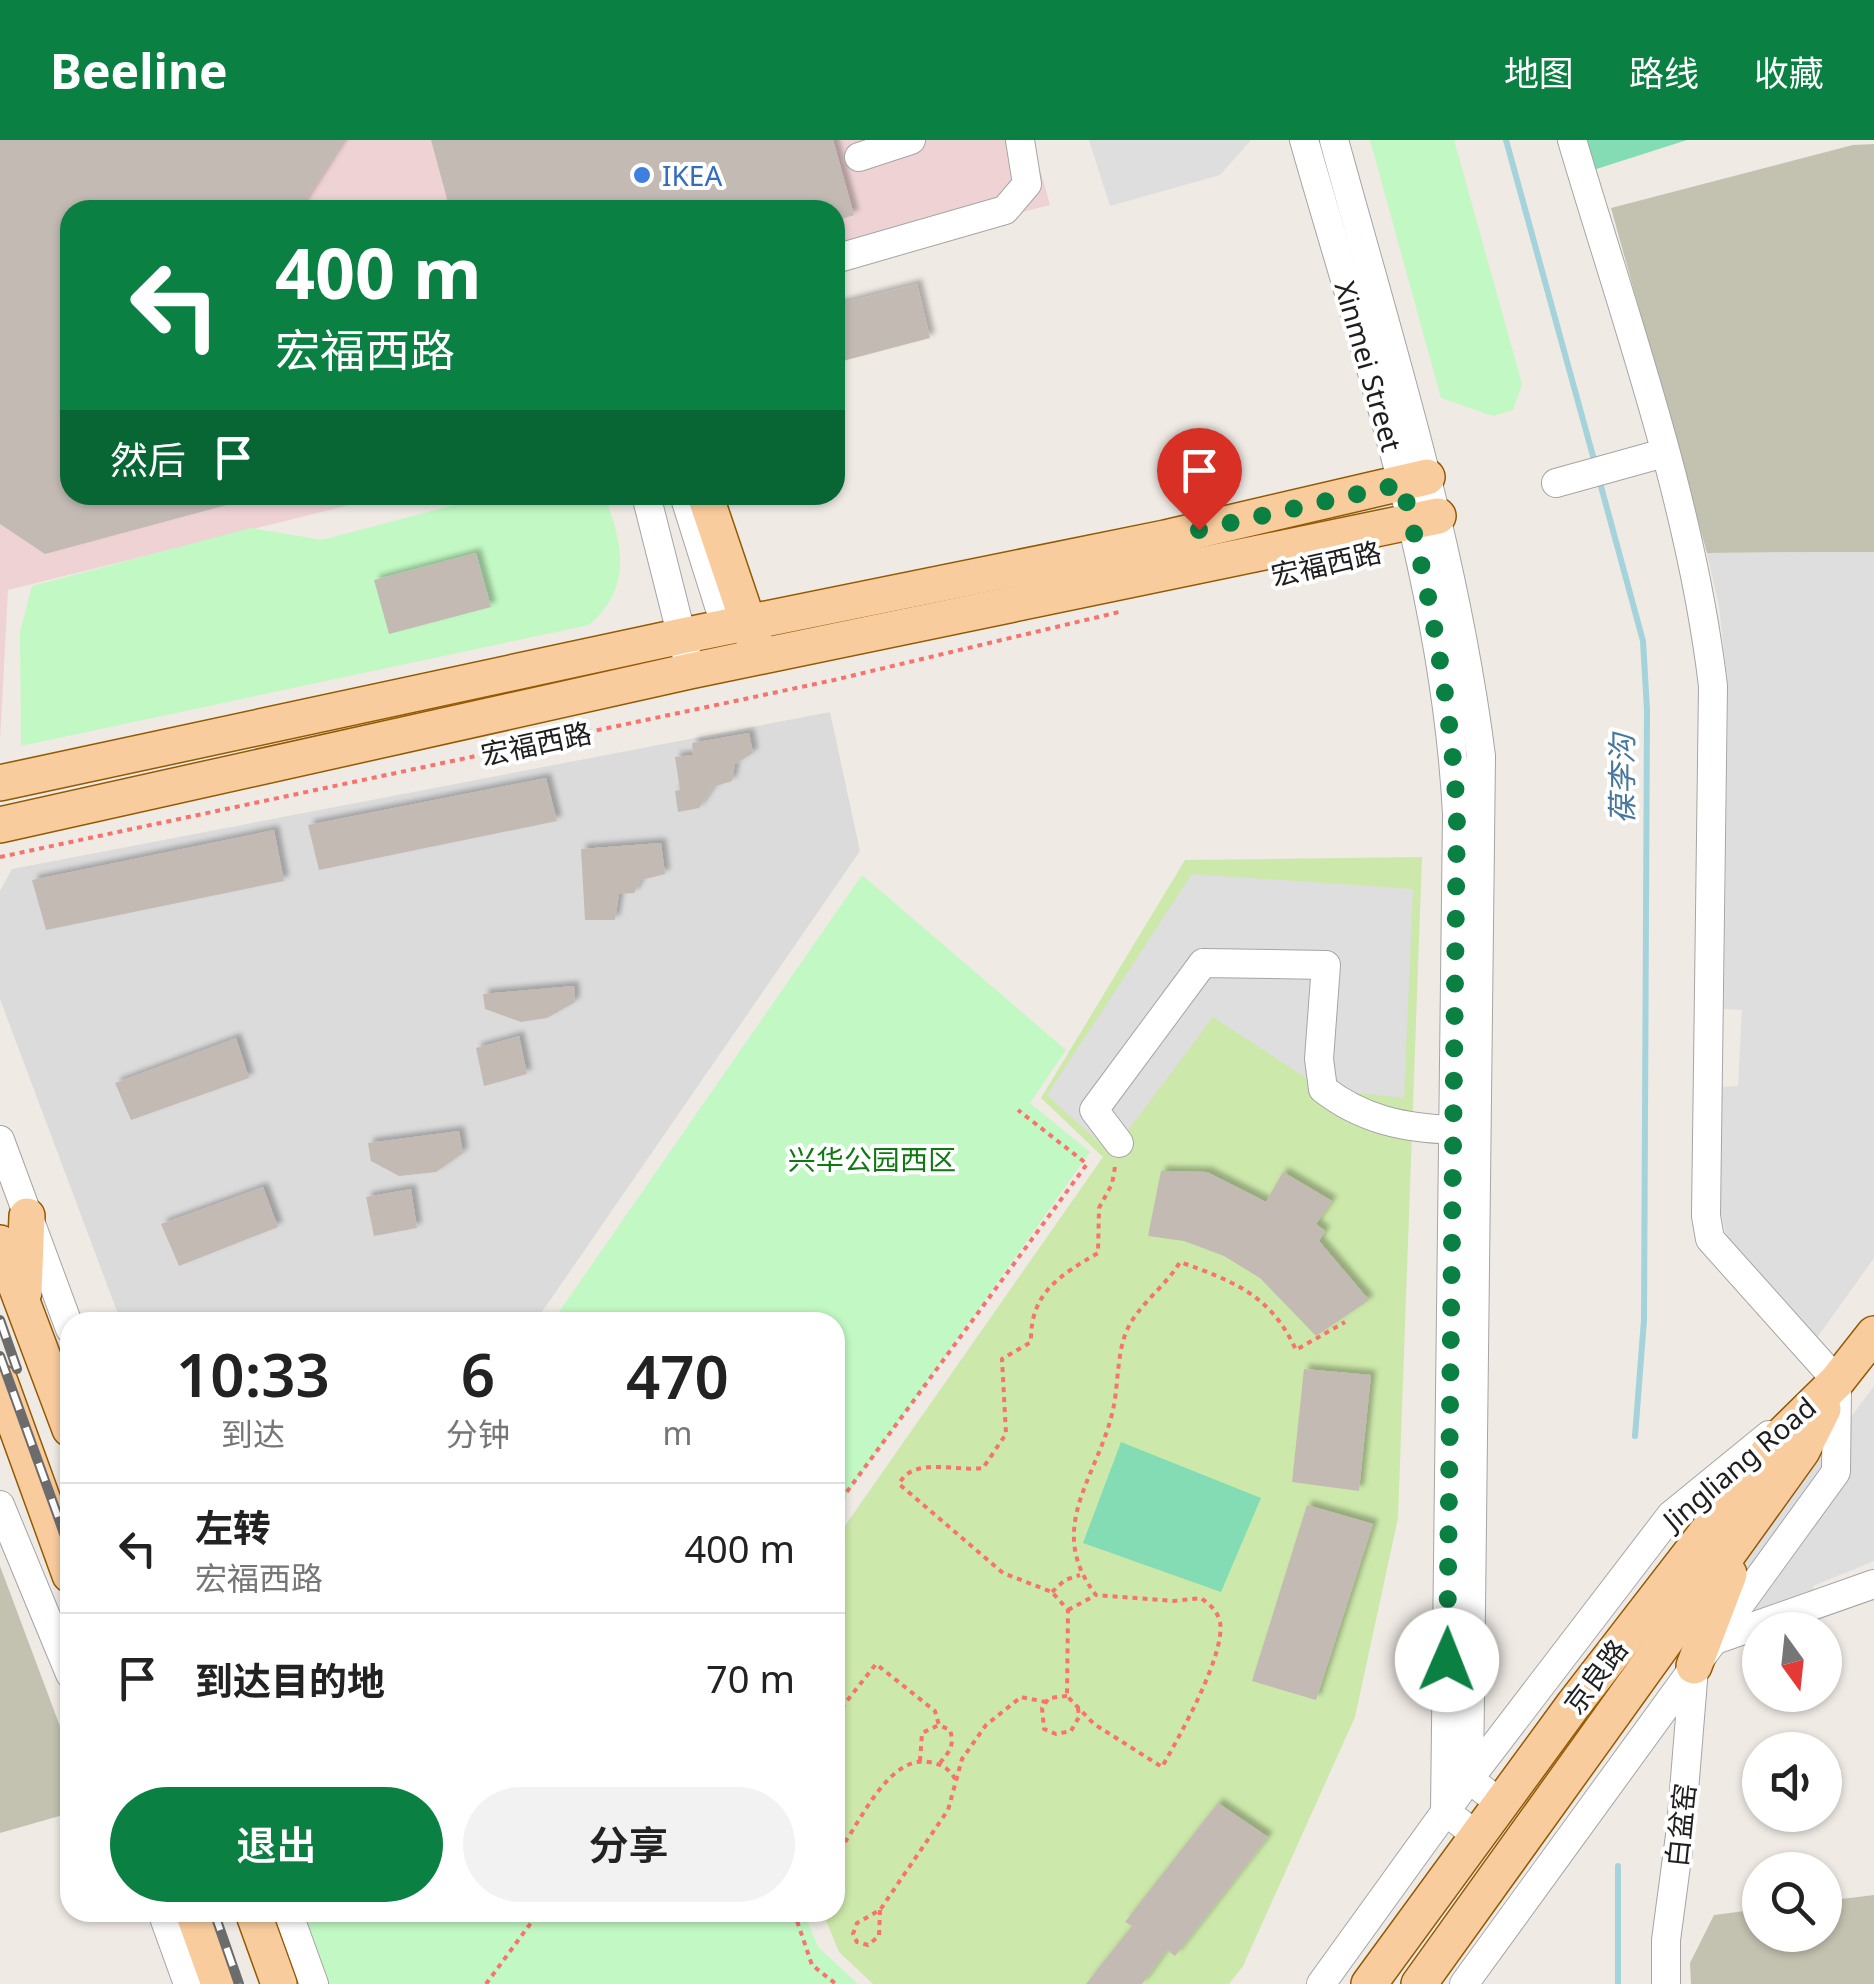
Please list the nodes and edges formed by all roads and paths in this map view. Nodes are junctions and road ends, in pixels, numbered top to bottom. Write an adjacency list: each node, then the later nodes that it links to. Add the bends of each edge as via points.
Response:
1 (911, 140): 6 (street)
2 (1020, 140): 7 (street, via 1028,184 1004,210)
3 (1304, 140): 9 (street, Xinmei Street)
4 (1334, 140): 9 (street, Xinmei Street)
5 (1572, 140): 8 (street)
6 (859, 157)
7 (845, 256)
8 (1657, 455): 10 (street); 32 (street, via 1704,611 1713,686 1710,1239)
9 (1415, 480): 14 (street, Xinmei Street); 16 (main road, 宏福西路)
10 (1559, 482)
11 (649, 505): 17 (street)
12 (688, 505): 16 (street)
13 (708, 505): 16 (main road)
14 (1425, 518): 16 (main road, 宏福西路); 23 (street, Xinmei Street, via 1457,814); 53 (street, Xinmei Street, via 1468,654 1481,756)
15 (1125, 610): 21 (path, 宏福西路, via 834,680)
16 (742, 629): 17 (main road, 宏福西路); 18 (main road, 宏福西路)
17 (682, 636): 18 (street); 19 (main road, 宏福西路)
18 (690, 671): 20 (main road, 宏福西路)
19 (0, 783)
20 (0, 824)
21 (0, 857)
22 (1018, 1110): 35 (path, via 1087,1164)
23 (1454, 1130): 25 (street, via 1405,1128 1349,1109 1323,1090 1326,965 1203,963 1094,1110); 56 (street, Xinmei Street)
24 (0, 1140): 26 (street)
25 (1119, 1143): 41 (path, via 1112,1184 1098,1208 1098,1253 1058,1277 1030,1316 1031,1342 1002,1359 1006,1434 982,1468 925,1466 898,1484 1004,1573)
26 (27, 1216): 28 (main road); 29 (street)
27 (0, 1243): 28 (main road)
28 (23, 1308): 34 (main road)
29 (64, 1312)
30 (1345, 1322): 39 (path, via 1296,1350 1288,1330 1245,1286 1180,1262 1128,1329 1112,1415 1075,1505)
31 (1874, 1334): 32 (main road, 京良路)
32 (1836, 1381): 37 (main road, 京良路, via 1802,1452); 45 (street, Jingliang Road, via 1836,1472); 53 (street, Jingliang Road, via 1671,1514); 55 (main road, 京良路, via 1781,1436)
33 (0, 1382): 38 (main road)
34 (60, 1402)
35 (845, 1494)
36 (0, 1504): 44 (street)
37 (1747, 1527): 45 (main road); 74 (main road, 京良路)
38 (60, 1547)
39 (1080, 1575): 41 (path); 42 (path)
40 (1874, 1584): 45 (street)
41 (1052, 1592): 43 (path)
42 (1096, 1595): 43 (path); 49 (path, via 1201,1598 1215,1608 1221,1625 1198,1702 1162,1767)
43 (1068, 1610): 46 (path)
44 (60, 1650)
45 (1703, 1654): 75 (street, Jingliang Road); 76 (street, 白盆窑)
46 (1067, 1696): 47 (path); 49 (path)
47 (1046, 1702): 49 (path, via 1040,1718 1056,1734 1071,1731); 54 (path, via 1021,1697 986,1726 962,1759)
48 (845, 1703): 50 (path, via 876,1664 935,1711)
49 (1077, 1706)
50 (939, 1725): 51 (path, via 922,1733); 52 (path, via 953,1740)
51 (920, 1760): 52 (path); 58 (path, via 878,1792)
52 (939, 1764): 54 (path)
53 (1468, 1779): 55 (street); 56 (street, Jingliang Road)
54 (956, 1781): 59 (path, via 948,1810)
55 (1500, 1804): 57 (main road, 京良路)
56 (1445, 1811): 57 (street); 72 (street, Jingliang Road)
57 (1477, 1836): 73 (main road, 京良路)
58 (845, 1842)
59 (880, 1910): 59 (path, via 857,1924 857,1942 868,1945 879,1936)
60 (166, 1922): 66 (street)
61 (197, 1922): 67 (main road)
62 (257, 1922): 68 (main road)
63 (292, 1922): 69 (street)
64 (531, 1922): 70 (path)
65 (797, 1922): 71 (path, via 812,1965)
66 (188, 1984)
67 (219, 1984)
68 (279, 1984)
69 (314, 1984)
70 (486, 1984)
71 (836, 1984)
72 (1321, 1984)
73 (1369, 1984)
74 (1420, 1984)
75 (1464, 1984)
76 (1666, 1984)

